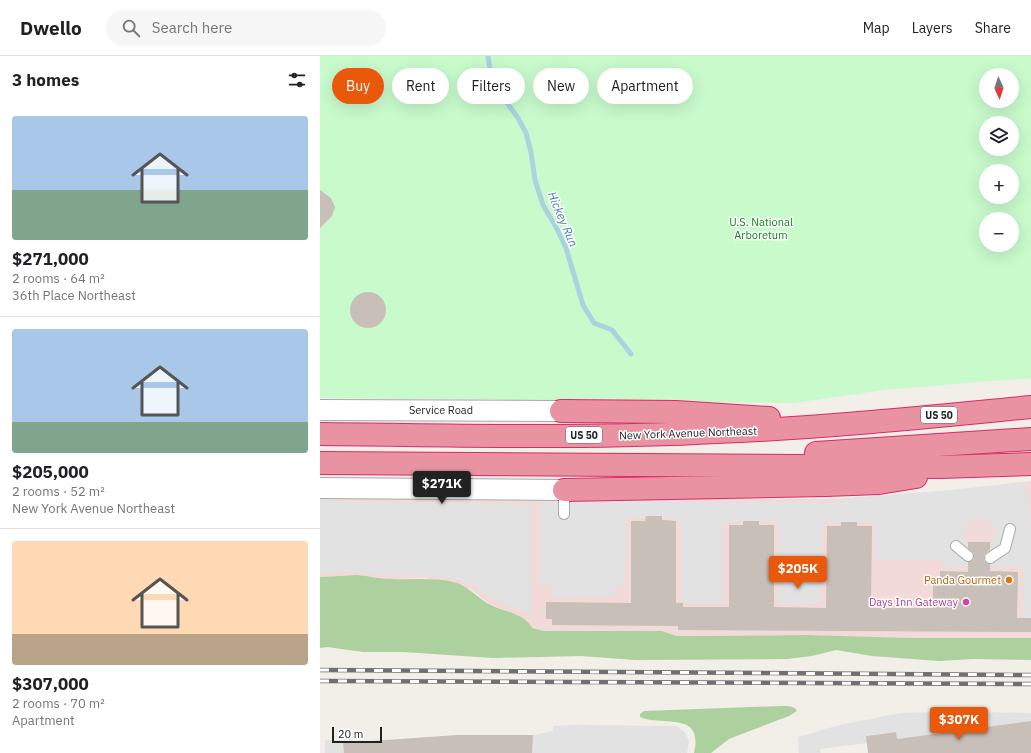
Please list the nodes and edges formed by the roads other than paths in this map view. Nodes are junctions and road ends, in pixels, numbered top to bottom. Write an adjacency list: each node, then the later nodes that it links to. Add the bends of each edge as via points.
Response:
1 (1031, 407): 4 (highway, New York Avenue Northeast / US 50)
2 (320, 410): 3 (street, Service Road)
3 (561, 411): 4 (highway, via 676,412)
4 (848, 424): 5 (highway, New York Avenue Northeast / US 50, via 623,435)
5 (320, 434)
6 (1031, 439): 9 (highway, via 843,451)
7 (320, 463): 9 (highway)
8 (1031, 464): 10 (highway)
9 (687, 465): 10 (highway)
10 (974, 466): 12 (highway, via 879,483)
11 (320, 488): 12 (street)
12 (564, 490): 13 (lane)
13 (564, 514)
14 (1010, 529): 17 (lane, via 1005,548)
15 (956, 546): 16 (lane)
16 (968, 556)
17 (990, 558)

